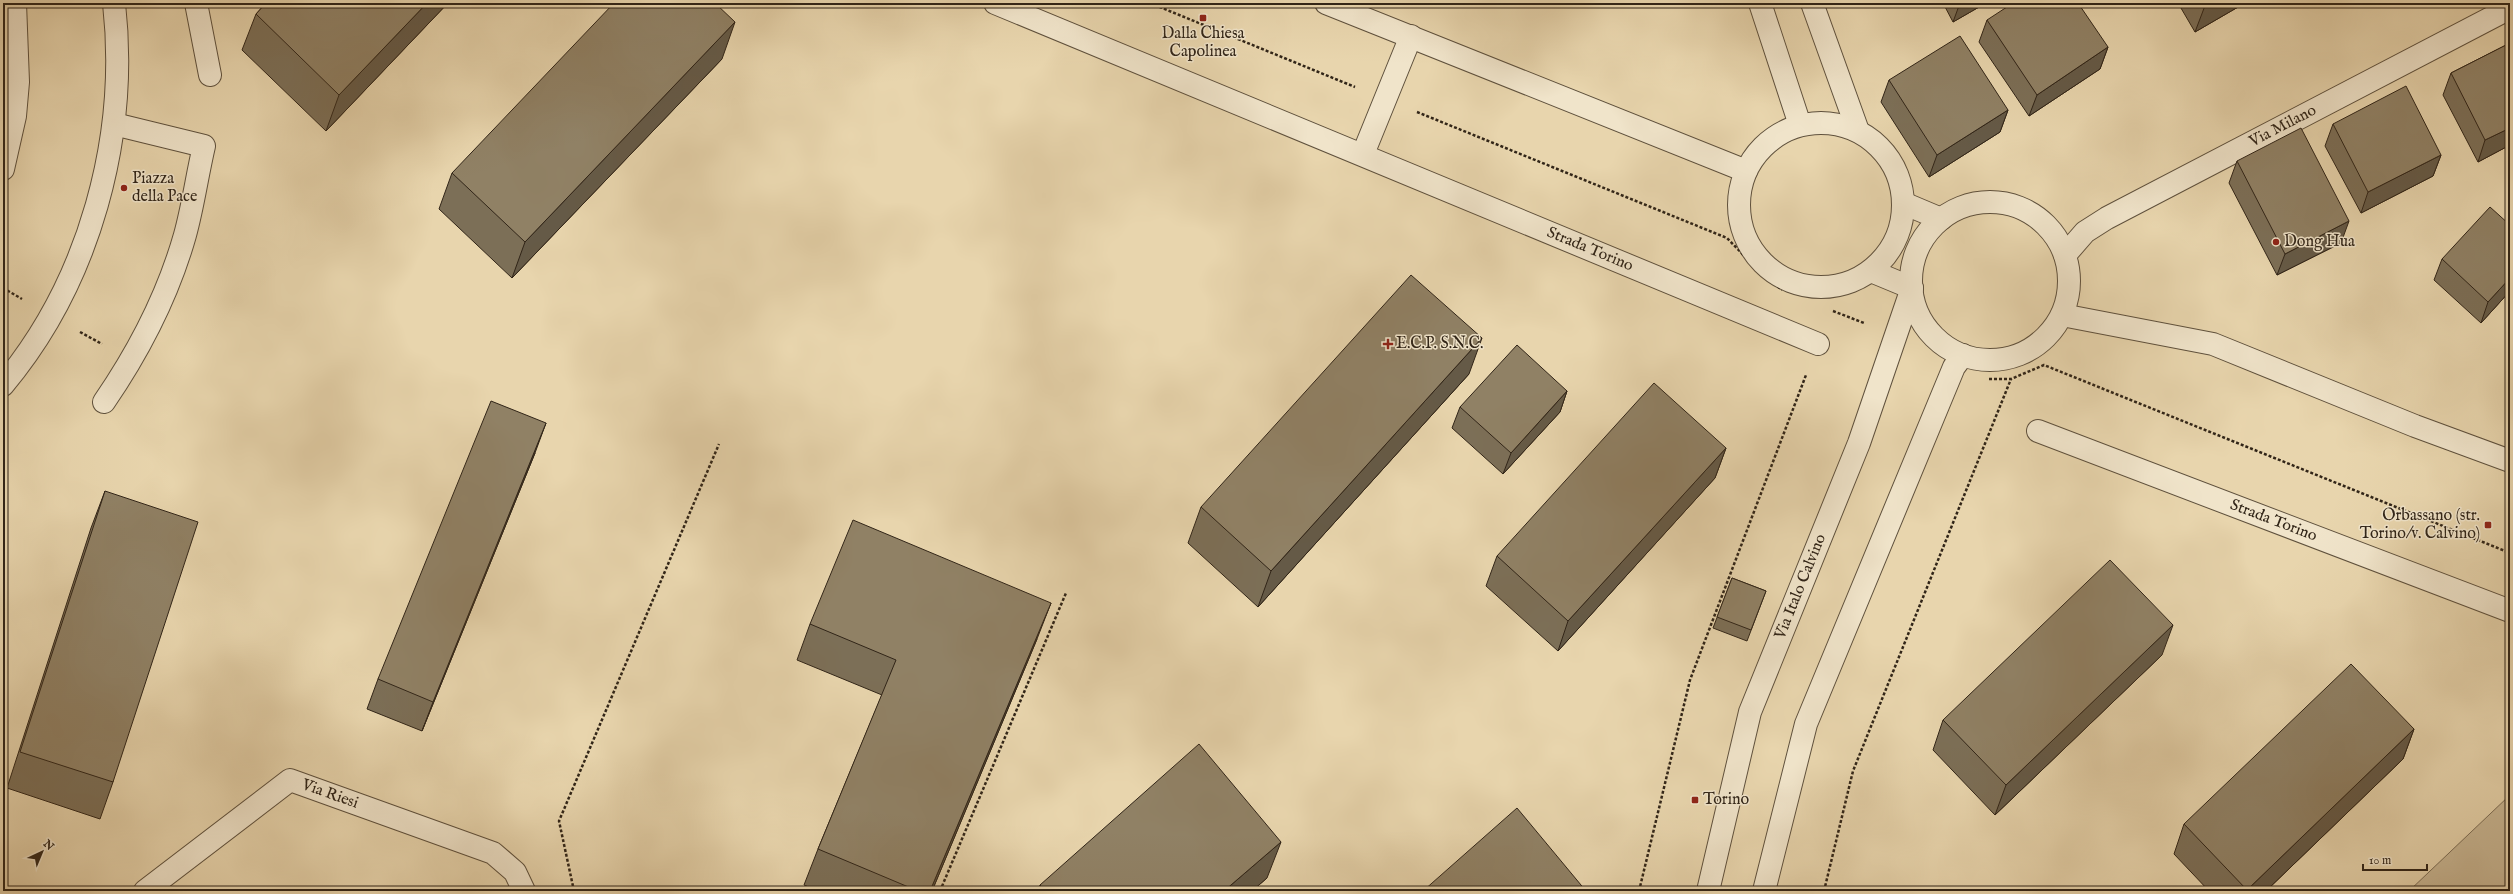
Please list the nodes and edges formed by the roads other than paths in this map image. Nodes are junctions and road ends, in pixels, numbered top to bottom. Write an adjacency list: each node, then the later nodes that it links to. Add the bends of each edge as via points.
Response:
1 (15, 3): 15 (street, via 18,82 15,116)
2 (114, 3): 11 (street, via 117,29)
3 (196, 3): 10 (street)
4 (995, 3): 14 (street, Strada Torino)
5 (1326, 3): 9 (street)
6 (1760, 3): 12 (street)
7 (1812, 3): 13 (street)
8 (2510, 8): 19 (street, Via Milano, via 2107,218 2085,232)
9 (1411, 36): 14 (street); 16 (street)
10 (210, 75)
11 (114, 124): 25 (street, via 96,210 73,270 18,368); 26 (street, via 204,146 185,236 159,307 132,361)
12 (1800, 125): 13 (street, via 1818,122 1837,124); 16 (street, via 1781,133 1765,145)
13 (1858, 131): 17 (street, via 1881,149 1892,163 1899,179)
14 (1363, 154): 23 (street, Strada Torino)
15 (3, 169)
16 (1746, 171): 20 (street, via 1740,190 1740,213 1745,236 1754,251 1778,275 1793,282 1823,287 1850,282)
17 (1903, 203): 18 (street); 20 (street, via 1902,221 1896,239 1886,256)
18 (1941, 219): 19 (street, via 1961,207 1987,202 2017,206 2048,227); 21 (street, via 1929,230 1919,245 1912,266)
19 (2065, 255): 22 (street, via 2069,289)
20 (1871, 271): 21 (street)
21 (1912, 288): 24 (street, via 1917,310 1925,325); 32 (street, Via Italo Calvino, via 1859,443 1750,712)
22 (2062, 315): 24 (street, via 2038,344 2017,355 1991,360); 28 (street, via 2213,344 2415,426)
23 (1818, 344)
24 (1959, 361): 33 (street, via 1806,724)
25 (3, 385)
26 (104, 402)
27 (2038, 431): 29 (street, Strada Torino)
28 (2510, 461)
29 (2510, 611)
30 (145, 891): 31 (street, Via Riesi, via 290,780 493,853 515,872)
31 (524, 891)
32 (1708, 891)
33 (1764, 891)

